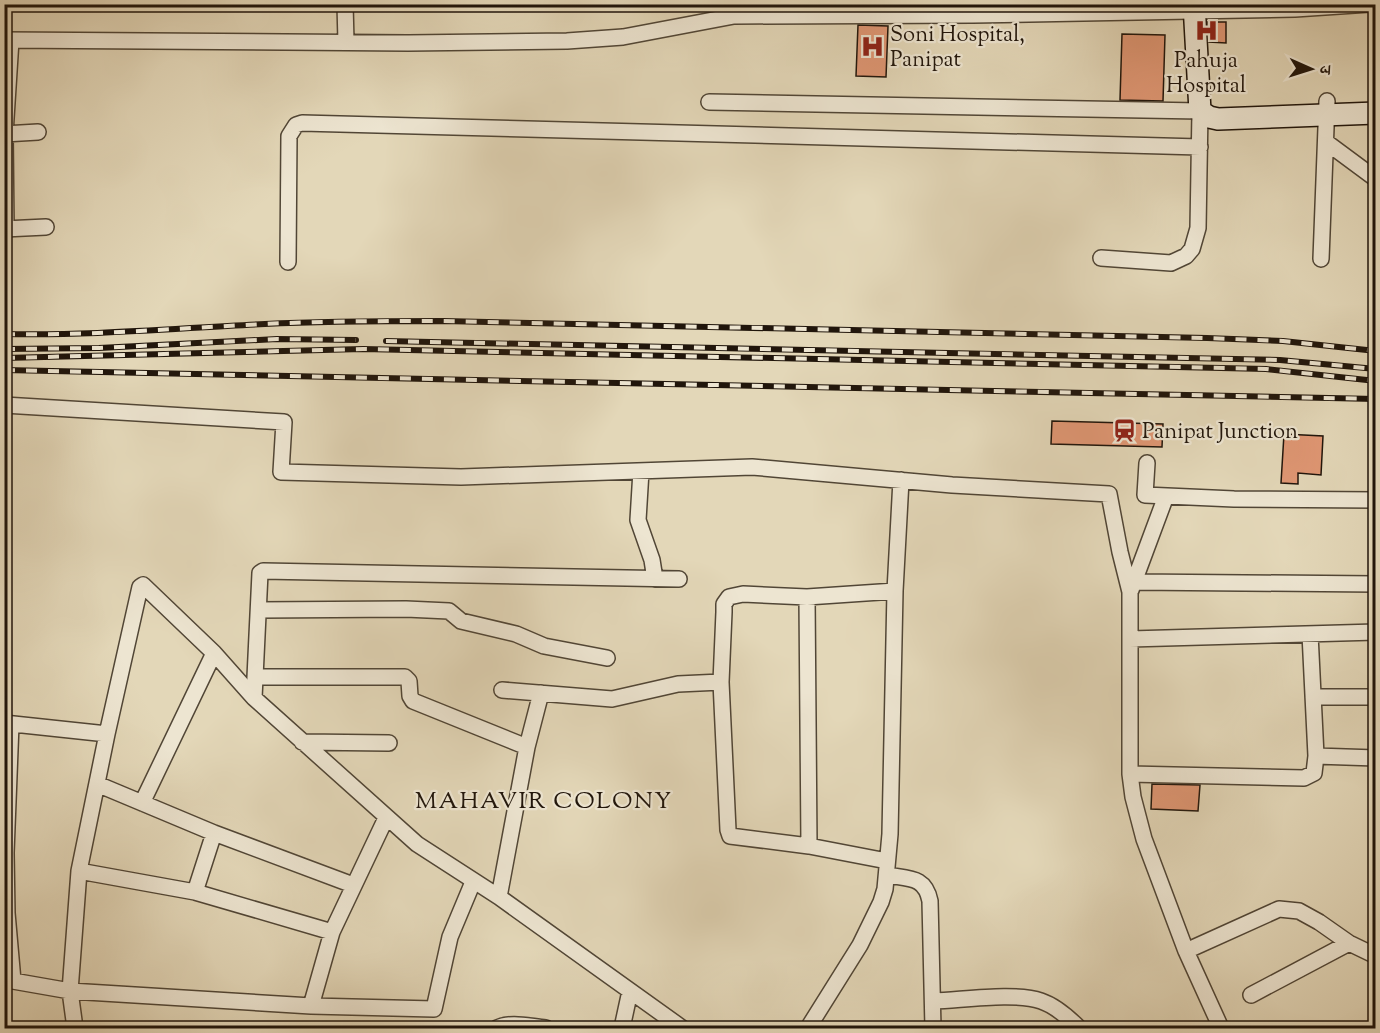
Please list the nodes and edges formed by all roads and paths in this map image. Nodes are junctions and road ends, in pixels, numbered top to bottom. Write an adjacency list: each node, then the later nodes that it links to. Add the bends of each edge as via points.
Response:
1 (345, 4): 6 (street)
2 (1370, 4): 3 (street, via 1295,9)
3 (1194, 8): 4 (street, via 973,15); 10 (street)
4 (775, 10): 6 (street, via 599,40)
5 (8, 40): 6 (street); 13 (street)
6 (346, 42)
7 (1376, 99): 9 (street)
8 (709, 102): 10 (street)
9 (1326, 108): 10 (street, via 1218,104); 11 (street); 14 (street)
10 (1200, 111): 15 (street)
11 (1376, 113)
12 (38, 132): 13 (street)
13 (5, 134): 18 (street)
14 (1326, 142): 16 (street); 20 (street)
15 (1200, 147): 19 (street, via 1198,228 1196,241 1186,256 1171,263); 21 (street, via 302,123 289,136)
16 (1376, 178)
17 (46, 226): 18 (street)
18 (5, 229)
19 (1101, 258)
20 (1320, 259)
21 (288, 262)
22 (4, 405): 24 (street, via 284,422 281,472 461,477)
23 (1147, 463): 26 (street, via 1145,495)
24 (640, 471): 25 (street, via 752,467); 28 (street, via 638,520)
25 (901, 480): 31 (street, via 1110,494 1119,552); 32 (street)
26 (1166, 496): 27 (street); 31 (street)
27 (1376, 500)
28 (655, 579): 29 (street); 34 (street, via 263,571 259,578)
29 (679, 579)
30 (1376, 584): 31 (street)
31 (1132, 587): 37 (street)
32 (895, 591): 33 (street); 60 (street)
33 (807, 597): 41 (street, via 729,597 724,604); 59 (street)
34 (260, 610): 39 (street, via 449,611 461,621 516,634 547,647); 40 (street)
35 (1376, 632): 36 (street)
36 (1310, 634): 37 (street); 46 (street)
37 (1130, 639): 54 (street)
38 (214, 653): 45 (street); 48 (street, via 146,585 141,585); 56 (street)
39 (608, 658)
40 (256, 678): 45 (street); 51 (street, via 405,678 413,701)
41 (721, 681): 43 (street, via 678,684 612,699); 59 (street, via 728,834)
42 (502, 690): 43 (street)
43 (541, 693): 51 (street)
44 (1376, 697): 46 (street)
45 (254, 698): 49 (street)
46 (1313, 698): 52 (street)
47 (8, 724): 48 (street); 70 (street)
48 (107, 734): 55 (street)
49 (302, 742): 50 (street); 57 (street)
50 (389, 743)
51 (527, 747): 65 (street)
52 (1316, 756): 53 (street); 54 (street, via 1314,773 1304,778)
53 (1376, 758)
54 (1130, 774): 68 (street, via 1144,839)
55 (97, 784): 56 (street); 61 (street)
56 (142, 803): 58 (street)
57 (386, 818): 62 (street); 63 (street)
58 (214, 833): 63 (street); 64 (street)
59 (809, 846): 60 (street)
60 (887, 868): 74 (street, via 917,880 928,891); 81 (street, via 881,902 860,945)
61 (79, 870): 64 (street); 71 (street)
62 (473, 882): 65 (street); 75 (street, via 450,937 434,1009)
63 (353, 885): 66 (street)
64 (195, 892): 66 (street)
65 (499, 897): 72 (street)
66 (332, 932): 75 (street)
67 (1348, 943): 68 (street, via 1299,911 1279,909); 69 (street); 73 (street)
68 (1186, 951): 84 (street)
69 (1376, 956)
70 (9, 981): 71 (street)
71 (70, 991): 75 (street); 76 (street)
72 (630, 991): 79 (street); 80 (street)
73 (1251, 995)
74 (934, 1001): 82 (street); 83 (street, via 1031,998 1069,1018)
75 (311, 1006)
76 (75, 1029)
77 (497, 1029): 78 (street, via 515,1025)
78 (546, 1029)
79 (622, 1029)
80 (682, 1029)
81 (808, 1029)
82 (933, 1029)
83 (1079, 1029)
84 (1221, 1029)

